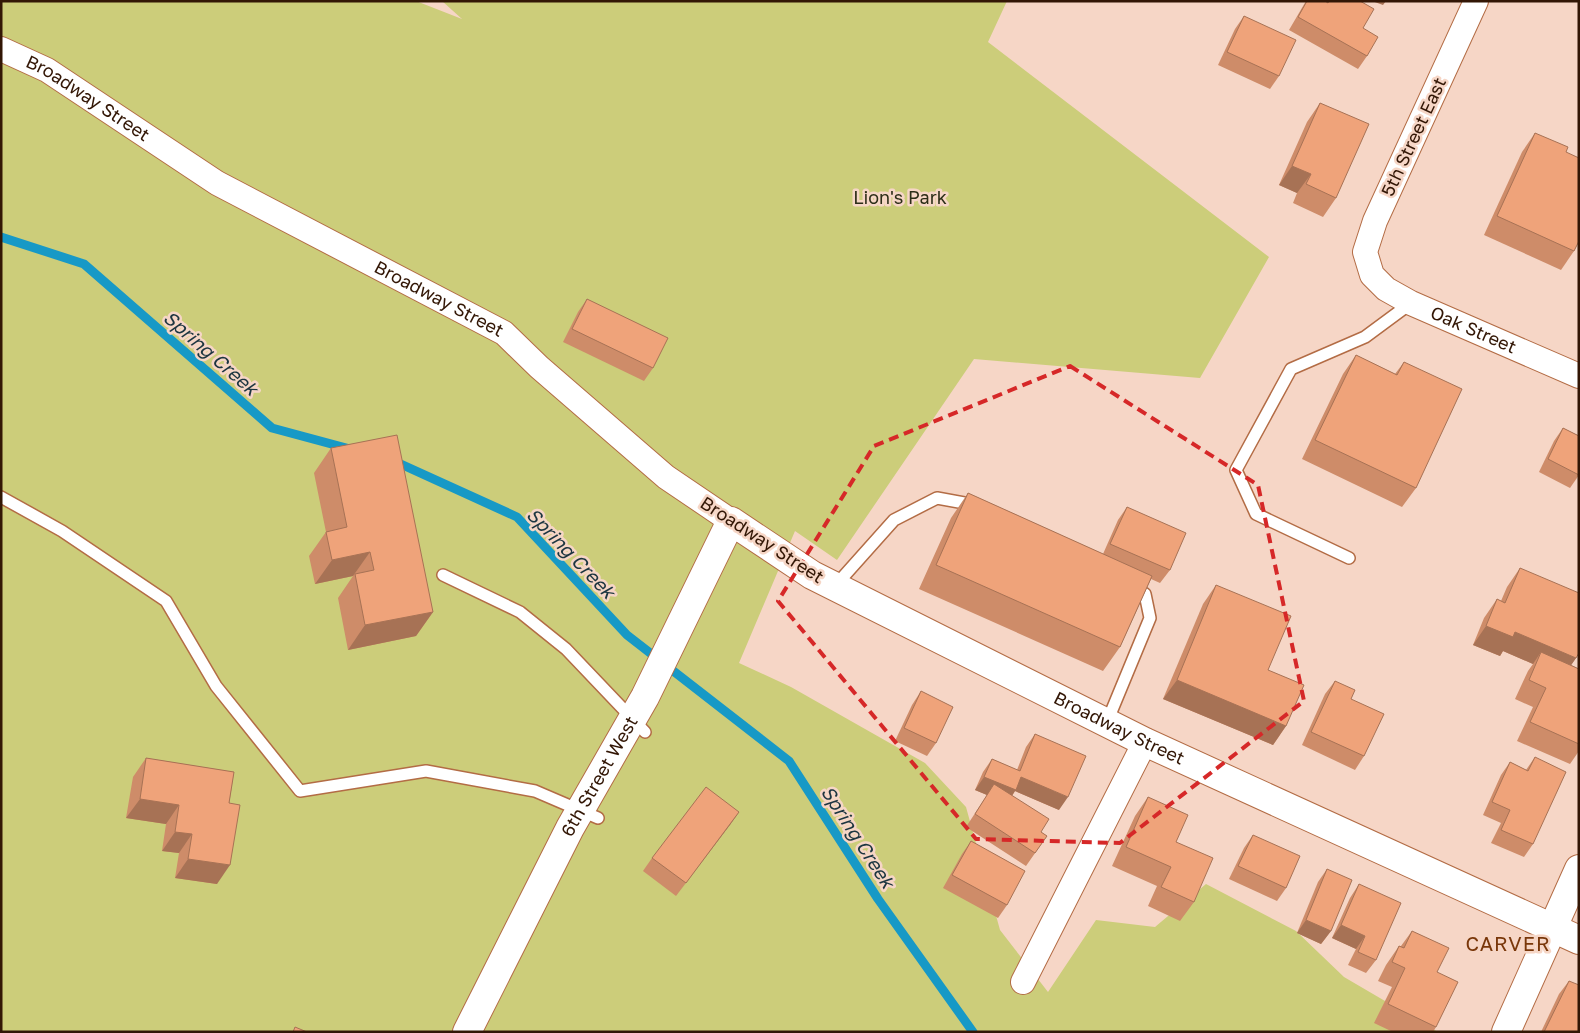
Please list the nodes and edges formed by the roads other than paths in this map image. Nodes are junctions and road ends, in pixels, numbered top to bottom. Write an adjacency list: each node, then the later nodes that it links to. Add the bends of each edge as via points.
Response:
1 (1476, 1): 3 (street, 5th Street East, via 1375,221 1365,252)
2 (1, 49): 8 (street, Broadway Street, via 47,70 217,183 504,333 666,477)
3 (1372, 275): 4 (street, Oak Street, via 1386,289)
4 (1411, 303): 5 (street, Oak Street); 9 (lane, via 1364,338 1291,369 1236,470 1256,514)
5 (1579, 376)
6 (1, 497): 16 (lane, via 62,531 166,600 216,686 300,791 426,771 535,791)
7 (984, 507): 12 (lane, via 937,498 894,520)
8 (731, 521): 12 (street, Broadway Street, via 812,575); 14 (street, 6th Street West)
9 (1350, 558)
10 (443, 575): 14 (lane, via 520,612 566,649)
11 (1123, 580): 13 (lane, via 1145,594 1150,618)
12 (835, 586): 13 (street, Broadway Street)
13 (1107, 722): 15 (street, Broadway Street)
14 (639, 725): 16 (street, 6th Street West)
15 (1145, 742): 18 (street, Broadway Street); 20 (street)
16 (589, 814): 21 (street, 6th Street West)
17 (1579, 869): 18 (street)
18 (1552, 927): 19 (street, Broadway Street); 22 (street)
19 (1579, 940)
20 (1022, 982)
21 (467, 1032)
22 (1506, 1032)

